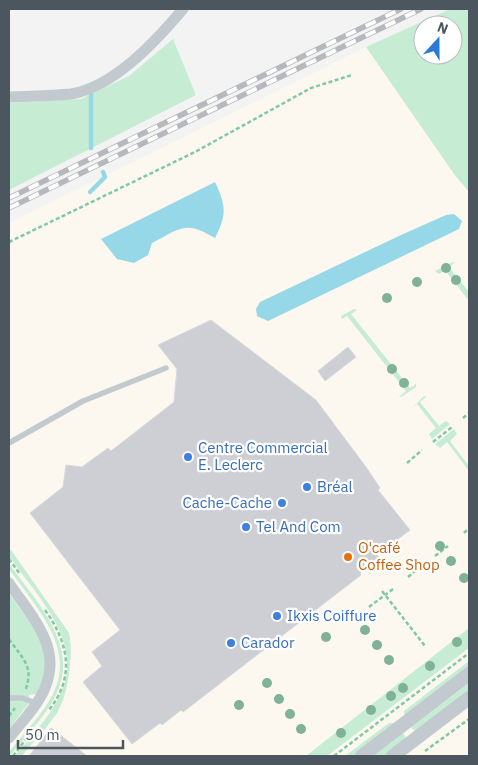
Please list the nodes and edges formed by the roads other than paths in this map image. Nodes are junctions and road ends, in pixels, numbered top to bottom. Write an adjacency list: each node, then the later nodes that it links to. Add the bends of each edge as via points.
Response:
1 (183, 9): 2 (street, via 120,72 97,85 72,93)
2 (9, 98)
3 (166, 368): 4 (lane, via 83,401)
4 (9, 443)
5 (9, 583): 9 (street, via 42,631 51,657 47,684)
6 (469, 674): 11 (street)
7 (9, 698): 9 (lane)
8 (469, 698): 12 (street)
9 (36, 703): 10 (street)
10 (9, 738)
11 (362, 756)
12 (393, 756)

